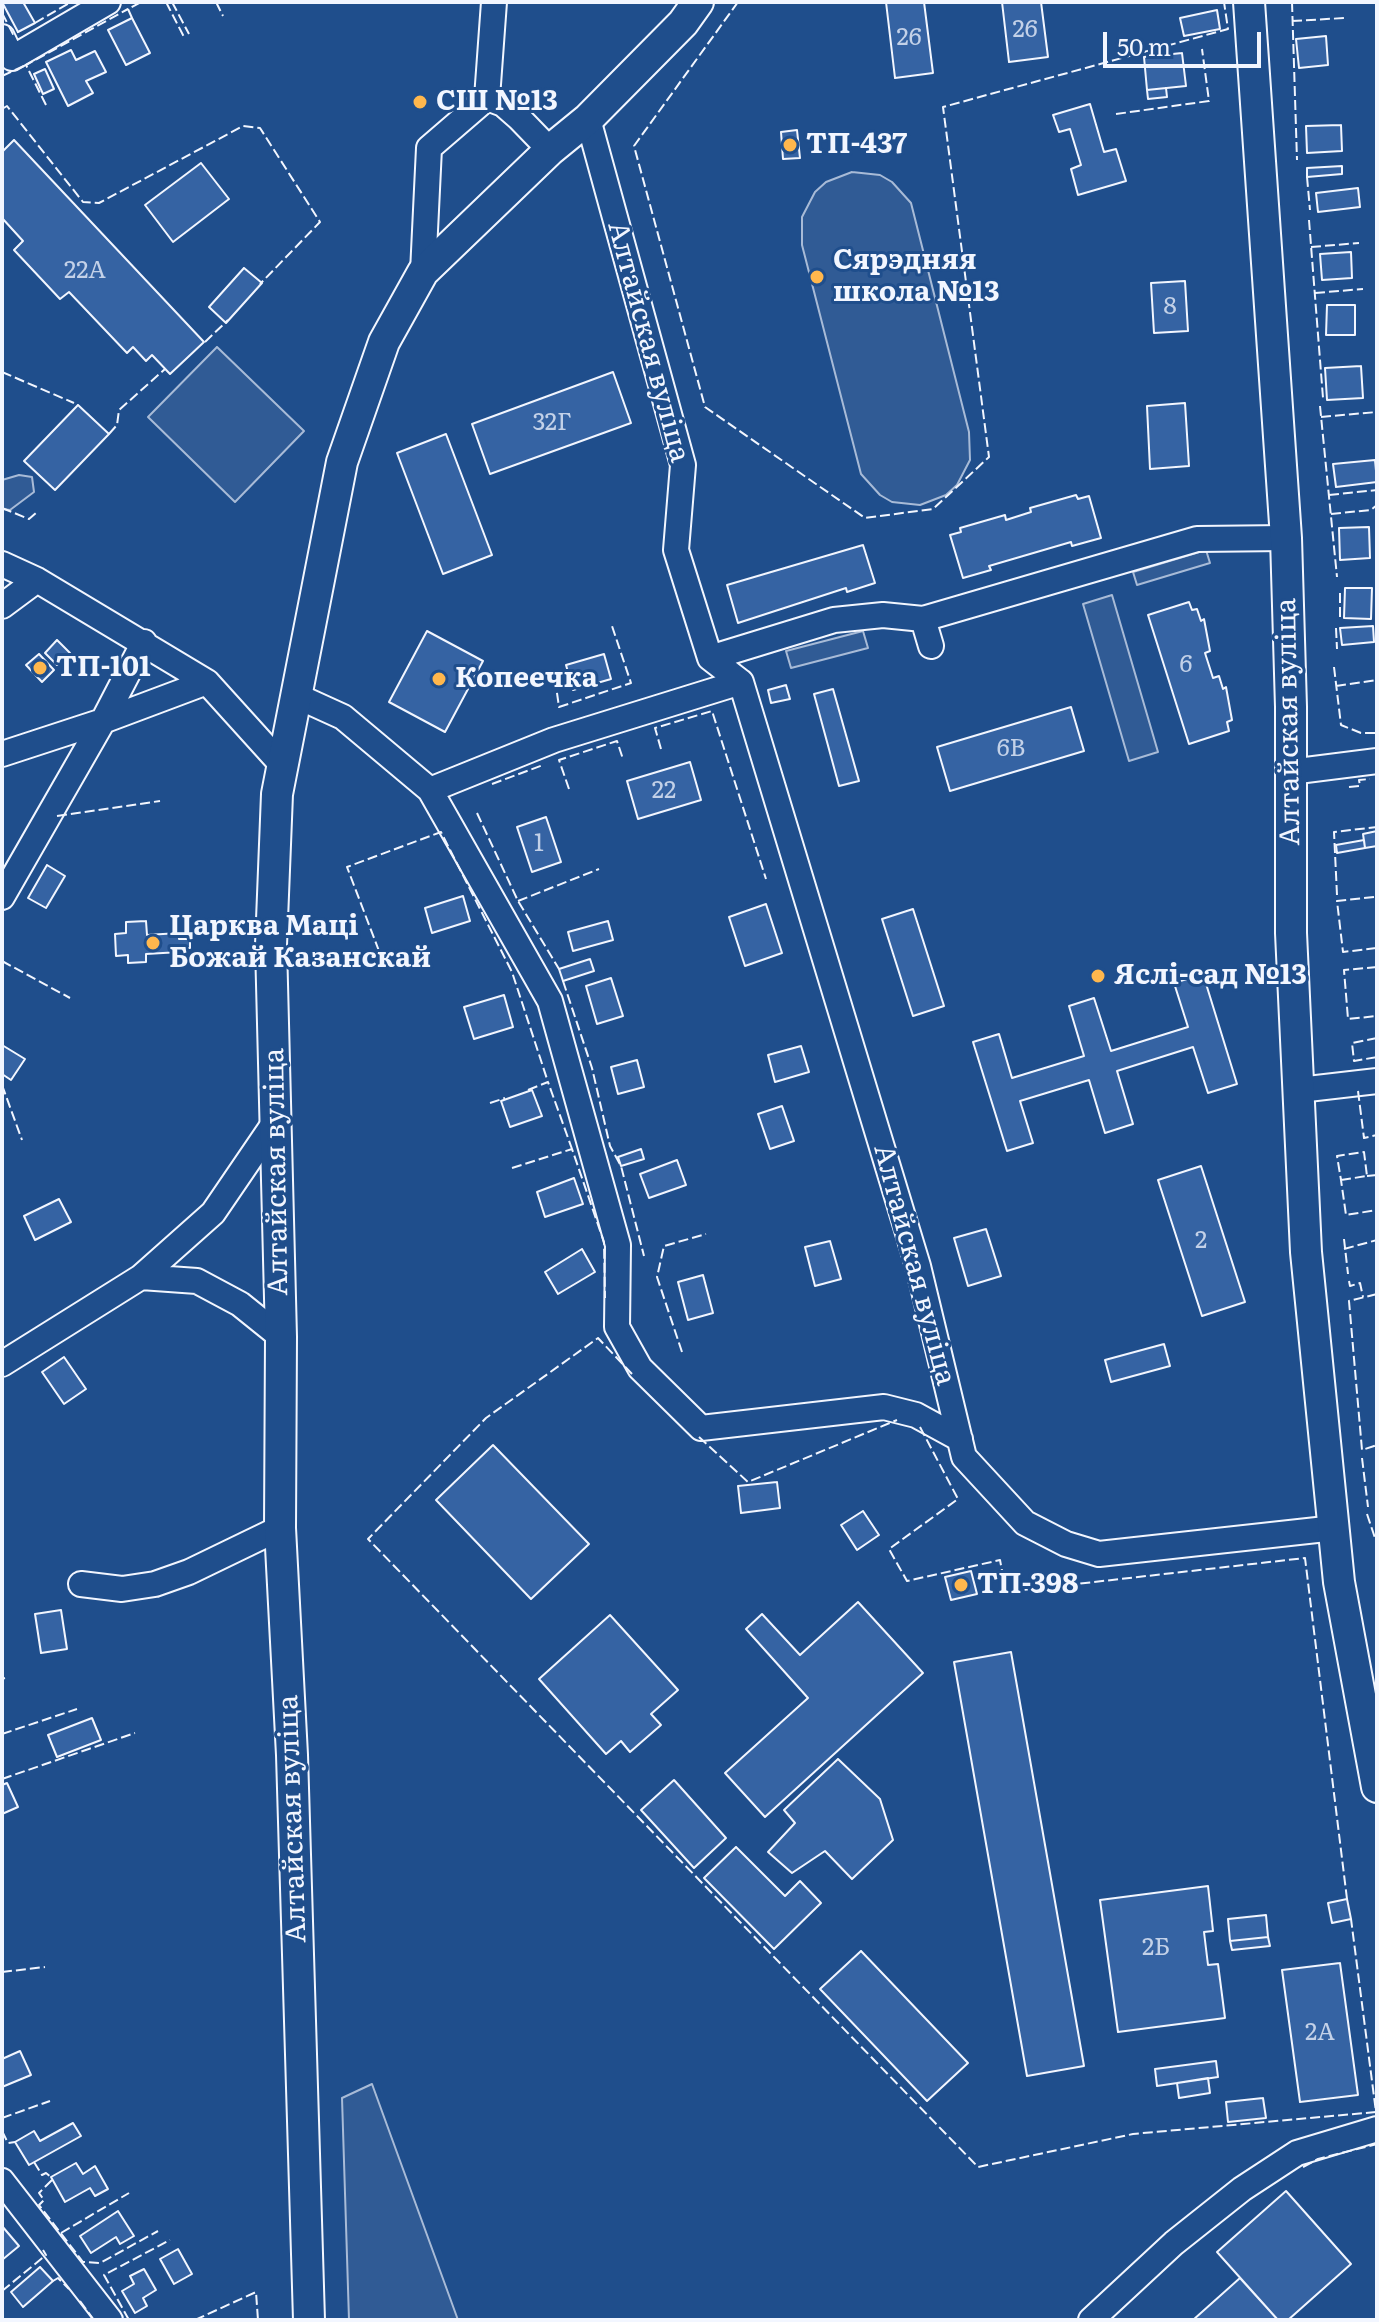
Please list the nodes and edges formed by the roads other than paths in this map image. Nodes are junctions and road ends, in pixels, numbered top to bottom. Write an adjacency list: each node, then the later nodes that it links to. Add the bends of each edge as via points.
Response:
1 (108, 2): 5 (street, via 12,58)
2 (494, 2): 6 (street)
3 (698, 2): 7 (main road, Алтайская вуліца)
4 (1249, 2): 10 (main road, Алтайская вуліца)
5 (2, 37)
6 (487, 98): 8 (street, via 511,111); 9 (street, via 429,148)
7 (588, 119): 8 (main road, Алтайская вуліца); 17 (street, Алтайская вуліца, via 683,465 676,550)
8 (550, 150): 9 (main road, Алтайская вуліца)
9 (423, 272): 20 (main road, Алтайская вуліца, via 384,342 342,462)
10 (1286, 538): 14 (street, via 1197,539); 25 (main road, Алтайская вуліца)
11 (2, 564): 12 (street)
12 (37, 580): 13 (street); 15 (street)
13 (2, 606)
14 (923, 619): 16 (street); 17 (street, via 883,615 834,620)
15 (144, 642): 18 (street); 21 (street)
16 (931, 646)
17 (710, 658): 19 (street)
18 (207, 682): 21 (street); 24 (street)
19 (741, 682): 26 (street, via 554,740); 34 (street, Алтайская вуліца, via 918,1266)
20 (299, 697): 24 (main road, Алтайская вуліца); 26 (street, via 343,717)
21 (103, 721): 22 (street); 27 (street)
22 (2, 754)
23 (1377, 761): 25 (street)
24 (283, 766): 30 (main road, Алтайская вуліца, via 277,794 271,945)
25 (1290, 772): 29 (main road, Алтайская вуліца)
26 (430, 790): 34 (street, via 550,1001 618,1245 617,1327 640,1368 701,1428 884,1407 916,1415)
27 (2, 897)
28 (1377, 1081): 29 (street)
29 (1299, 1090): 36 (main road, Алтайская вуліца, via 1306,1252)
30 (273, 1125): 31 (street, via 213,1213); 32 (main road, Алтайская вуліца)
31 (141, 1277): 32 (street, via 197,1281 240,1304); 33 (street)
32 (281, 1337): 35 (main road, Алтайская вуліца)
33 (2, 1364)
34 (960, 1439): 36 (street, Алтайская вуліца, via 964,1457 1025,1523 1099,1554)
35 (280, 1528): 37 (street, via 155,1584 122,1589); 42 (main road, Алтайская вуліца)
36 (1335, 1528): 38 (main road, Алтайская вуліца, via 1339,1582)
37 (81, 1584)
38 (1377, 1787)
39 (1377, 2129): 43 (street, via 1297,2153 1242,2189)
40 (2, 2181): 41 (street)
41 (110, 2320)
42 (309, 2320)
43 (1091, 2320)

